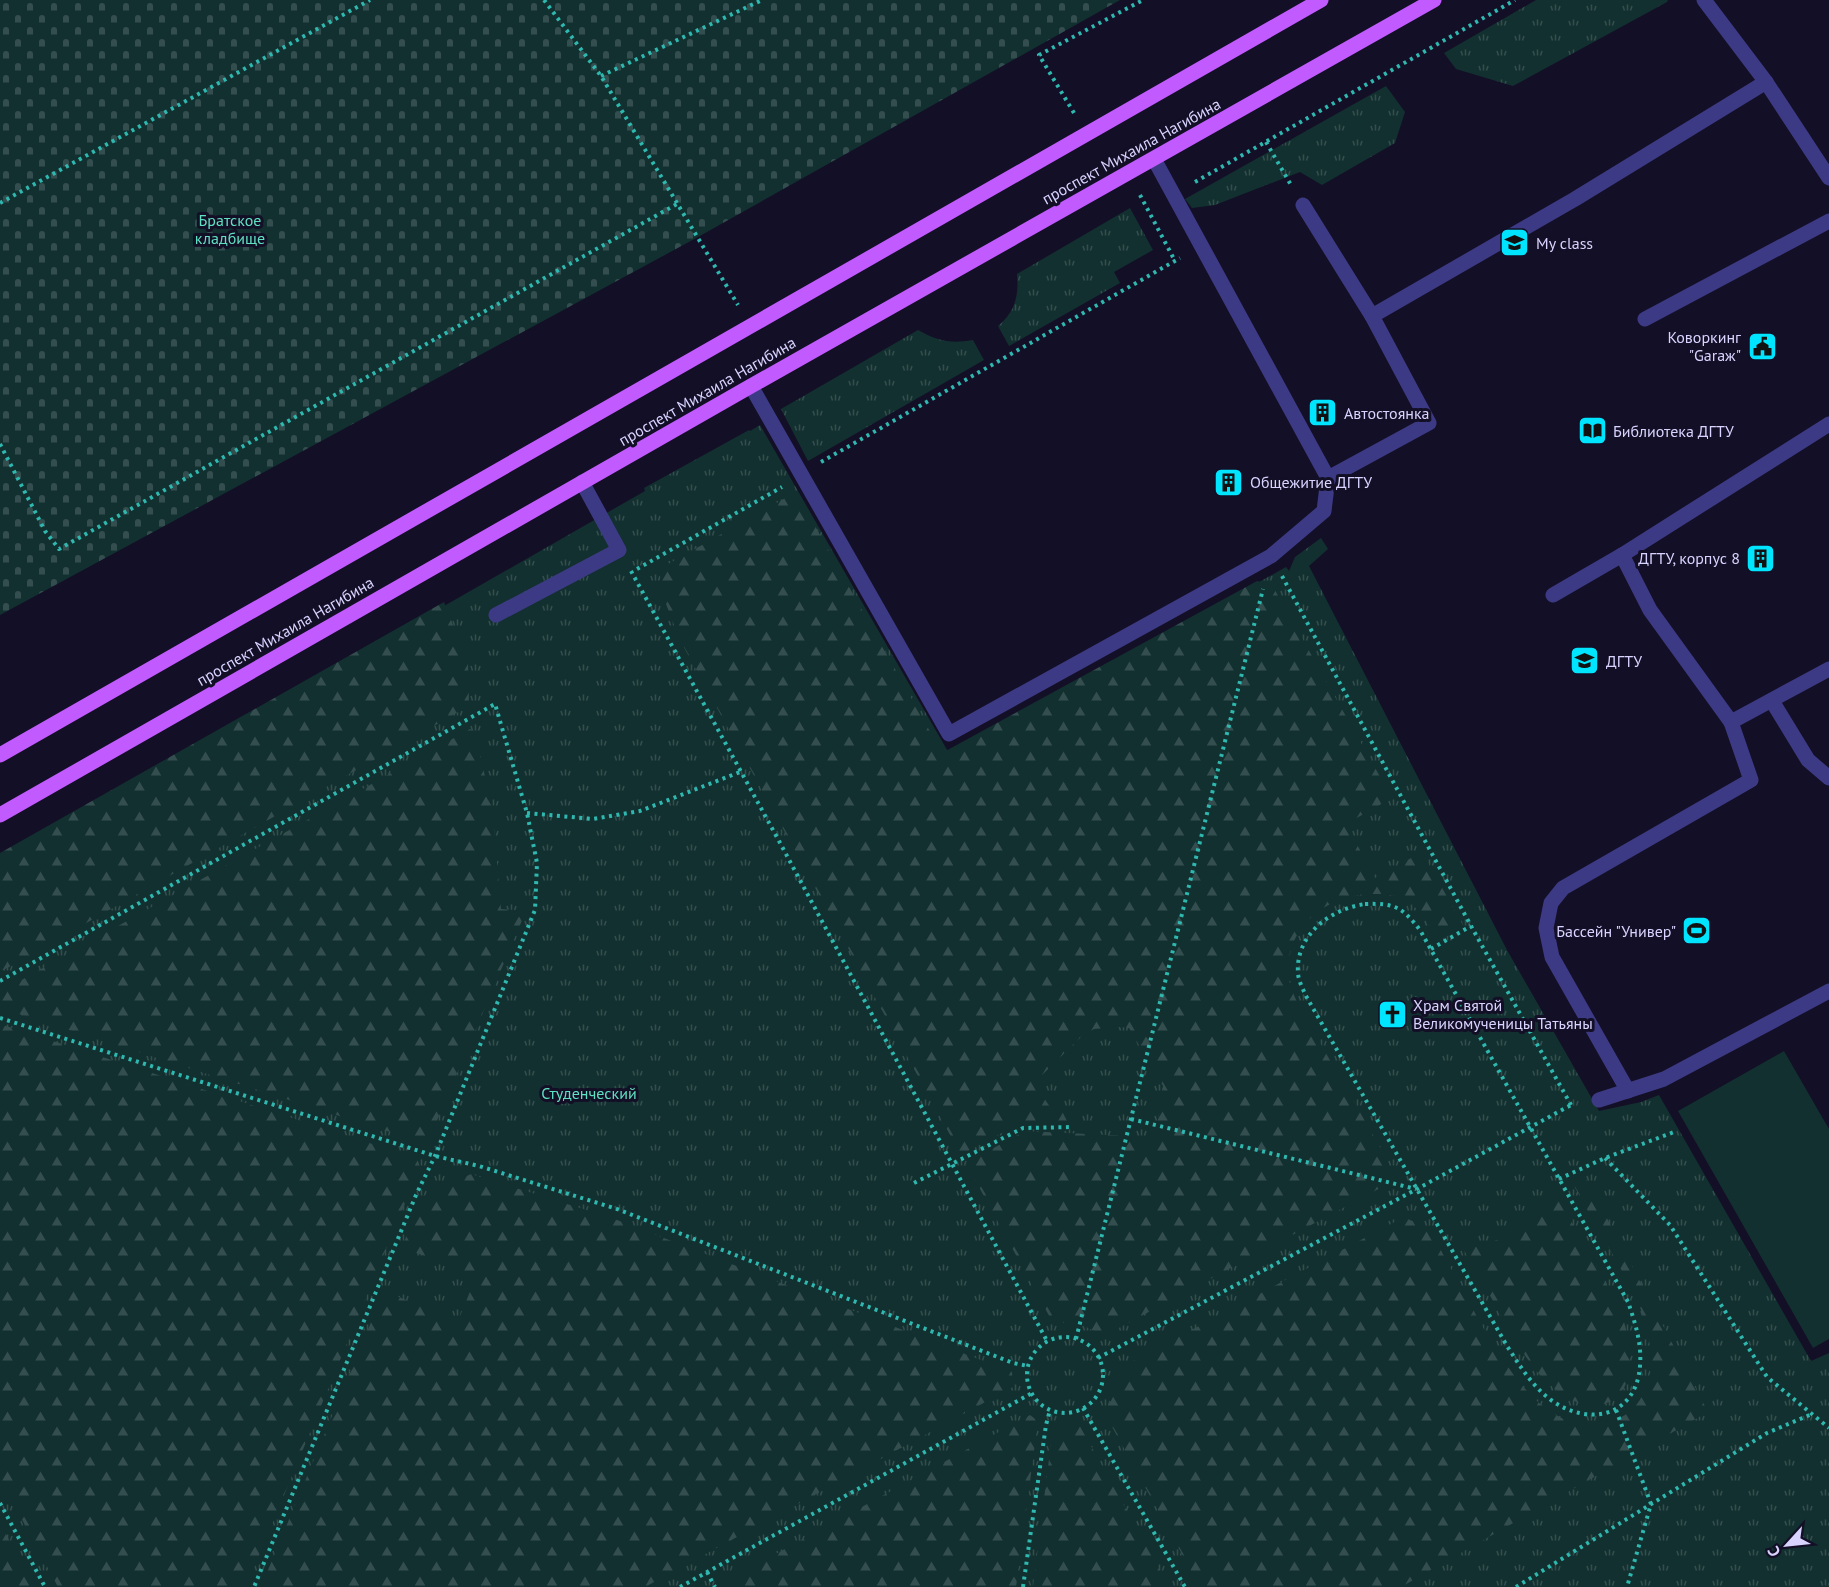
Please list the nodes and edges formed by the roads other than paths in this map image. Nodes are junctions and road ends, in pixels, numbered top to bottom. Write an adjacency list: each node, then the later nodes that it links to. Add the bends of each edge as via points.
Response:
1 (1321, 0): 21 (main road, проспект Михаила Нагибина)
2 (1434, 0): 5 (main road, проспект Михаила Нагибина)
3 (1704, 0): 4 (lane)
4 (1766, 81): 6 (lane); 9 (lane)
5 (1154, 159): 11 (main road, проспект Михаила Нагибина); 13 (lane)
6 (1829, 178)
7 (1303, 205): 9 (lane)
8 (1829, 221): 10 (lane)
9 (1372, 316): 13 (lane, via 1429,423)
10 (1645, 319)
11 (751, 386): 13 (lane, via 949,734 1271,556 1324,511); 14 (main road, проспект Михаила Нагибина)
12 (1829, 424): 15 (lane)
13 (1328, 478)
14 (582, 482): 17 (lane, via 619,550); 23 (main road, проспект Михаила Нагибина)
15 (1622, 555): 16 (lane); 20 (lane, via 1650,610)
16 (1553, 595)
17 (496, 615)
18 (1829, 669): 19 (lane)
19 (1773, 701): 20 (lane); 22 (lane, via 1808,760)
20 (1731, 722): 25 (lane, via 1751,780 1563,888 1551,903 1546,928 1552,957)
21 (0, 755)
22 (1829, 778)
23 (0, 815)
24 (1829, 991): 25 (lane, via 1664,1079)
25 (1628, 1091): 26 (lane)
26 (1599, 1100)

